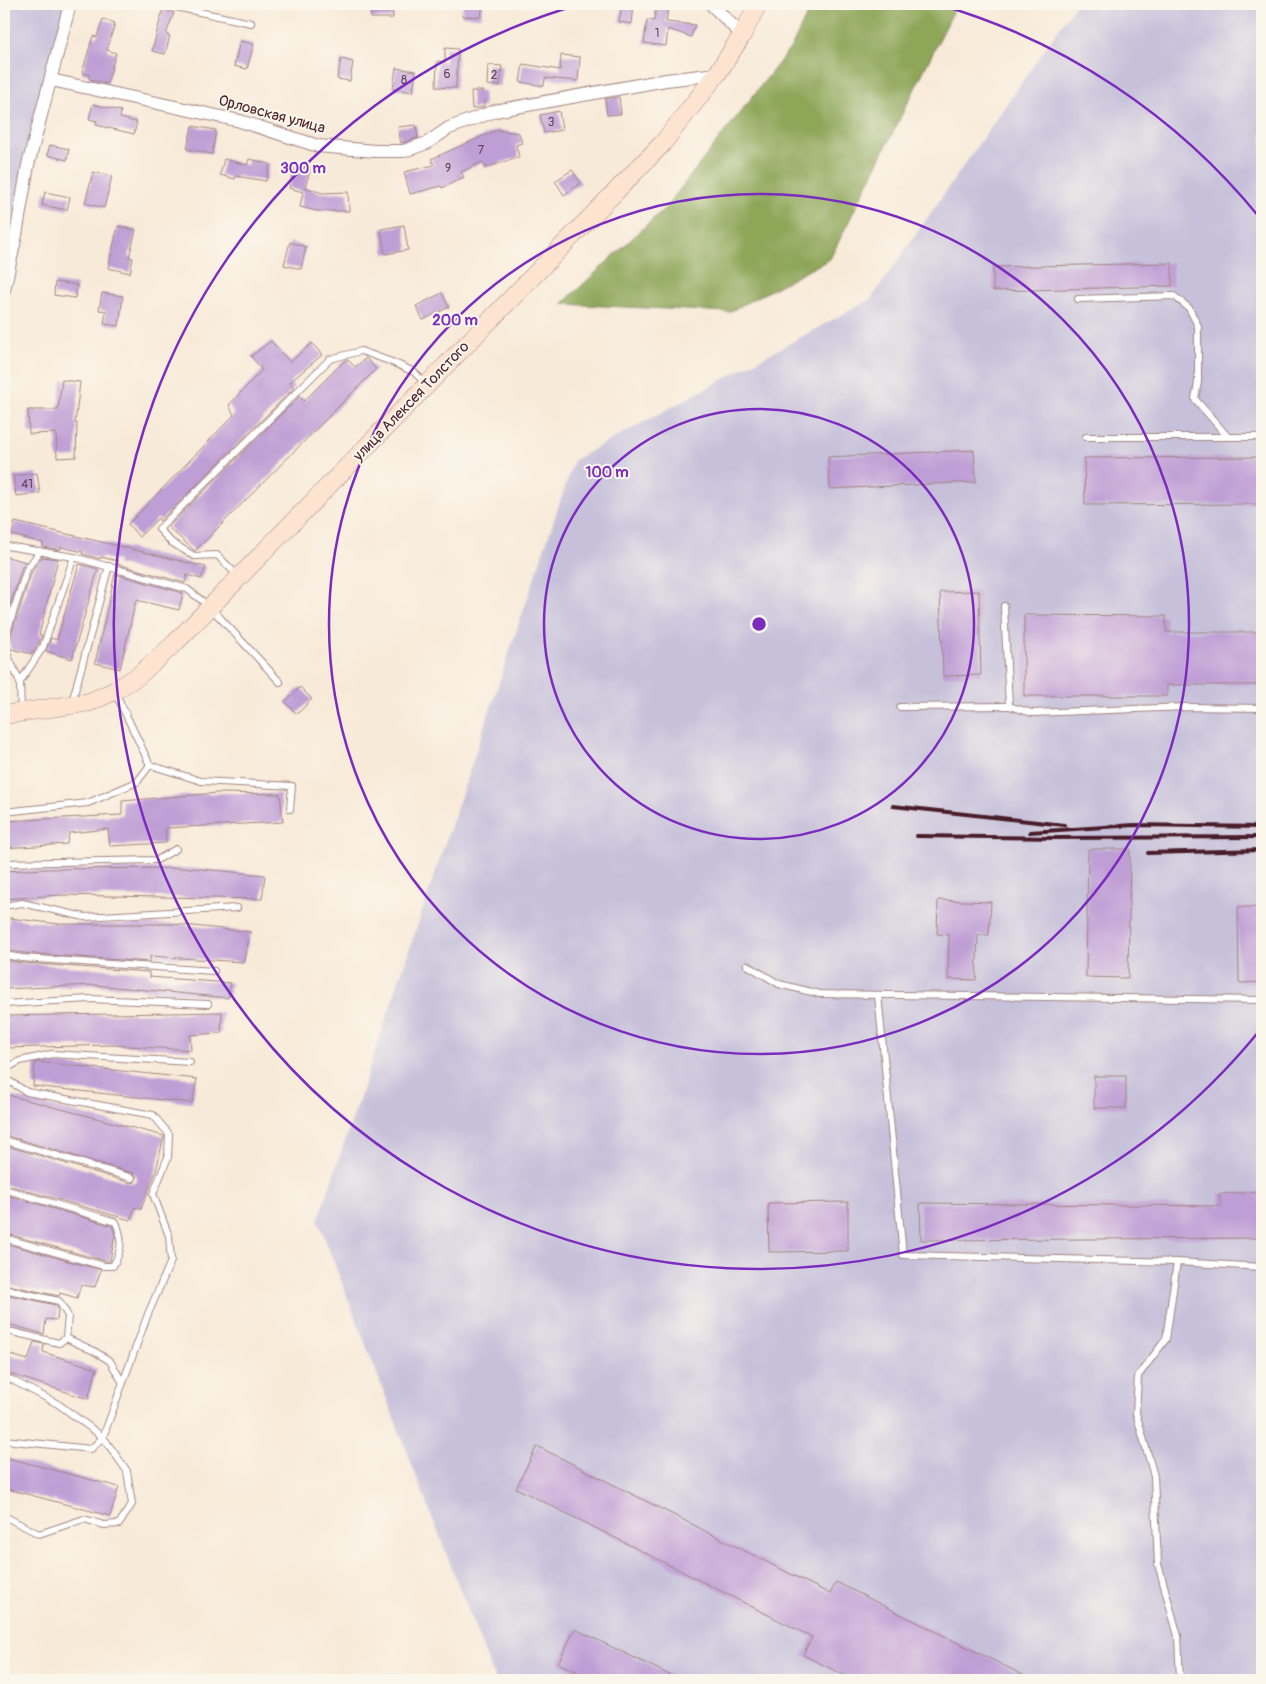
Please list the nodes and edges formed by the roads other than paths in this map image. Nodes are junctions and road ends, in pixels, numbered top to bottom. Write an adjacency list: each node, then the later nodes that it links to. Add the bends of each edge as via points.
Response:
1 (70, 4): 8 (street)
2 (162, 4): 5 (lane)
3 (711, 4): 6 (street)
4 (758, 4): 6 (street, улица Алексея Толстого)
5 (251, 23)
6 (742, 35): 7 (street, улица Алексея Толстого)
7 (717, 74): 8 (street, Орловская улица, via 495,111 449,128 427,143 404,151 318,146 240,121); 11 (street, улица Алексея Толстого, via 662,144)
8 (51, 80): 9 (street, via 28,165)
9 (4, 290)
10 (1078, 299): 13 (lane, via 1174,296 1189,308 1198,326 1195,399)
11 (427, 385): 19 (street, улица Алексея Толстого); 19 (lane, via 414,372 361,351 330,358 159,529 171,542 194,556 217,555)
12 (1086, 437): 13 (lane)
13 (1228, 437): 14 (lane)
14 (1262, 437)
15 (4, 547): 16 (lane)
16 (40, 551): 17 (lane); 22 (lane, via 27,569 4,641)
17 (74, 557): 18 (lane); 22 (lane, via 43,647)
18 (110, 566): 21 (lane, via 187,589); 25 (lane)
19 (239, 577): 21 (street, улица Алексея Толстого)
20 (1004, 606): 27 (lane)
21 (210, 607): 23 (lane); 24 (street, улица Алексея Толстого, via 138,676)
22 (20, 682): 29 (lane)
23 (280, 682)
24 (114, 691): 25 (street, улица Алексея Толстого, via 90,702); 30 (lane)
25 (71, 705): 29 (street, улица Алексея Толстого)
26 (900, 706): 27 (lane)
27 (1009, 706): 28 (lane, via 1032,713 1187,707)
28 (1262, 708)
29 (12, 714)
30 (150, 765): 31 (lane, via 201,781 292,786); 32 (lane, via 137,782 88,803)
31 (290, 809)
32 (4, 812)
33 (176, 849): 34 (lane, via 157,860)
34 (4, 863)
35 (4, 906): 36 (lane, via 22,903 85,917)
36 (237, 908)
37 (4, 955): 39 (lane)
38 (747, 965): 40 (lane, via 779,984 820,994)
39 (214, 971)
40 (878, 995): 41 (lane); 51 (lane, via 903,1255)
41 (1262, 1000)
42 (4, 1004): 43 (lane, via 90,999)
43 (208, 1004)
44 (190, 1062): 45 (lane, via 52,1054 20,1061)
45 (4, 1070)
46 (4, 1078): 57 (lane, via 27,1092 153,1115 168,1134 168,1157 153,1194 169,1236 171,1260)
47 (4, 1140): 48 (lane)
48 (132, 1178)
49 (4, 1190): 50 (lane, via 116,1222 121,1234 120,1254 113,1266 104,1266)
50 (4, 1238)
51 (1177, 1262): 52 (lane); 61 (lane, via 1166,1339 1138,1376 1136,1413 1154,1476 1158,1564 1178,1636)
52 (1262, 1267)
53 (4, 1289): 55 (lane, via 59,1301 68,1316)
54 (4, 1330): 55 (lane, via 59,1343)
55 (66, 1338): 57 (lane, via 110,1361)
56 (4, 1378): 58 (lane, via 58,1404)
57 (123, 1383): 58 (lane)
58 (103, 1437): 59 (lane, via 91,1449); 60 (lane, via 127,1472 132,1504 119,1524 104,1525 84,1519 39,1534)
59 (4, 1440)
60 (4, 1516)
61 (1180, 1680)

